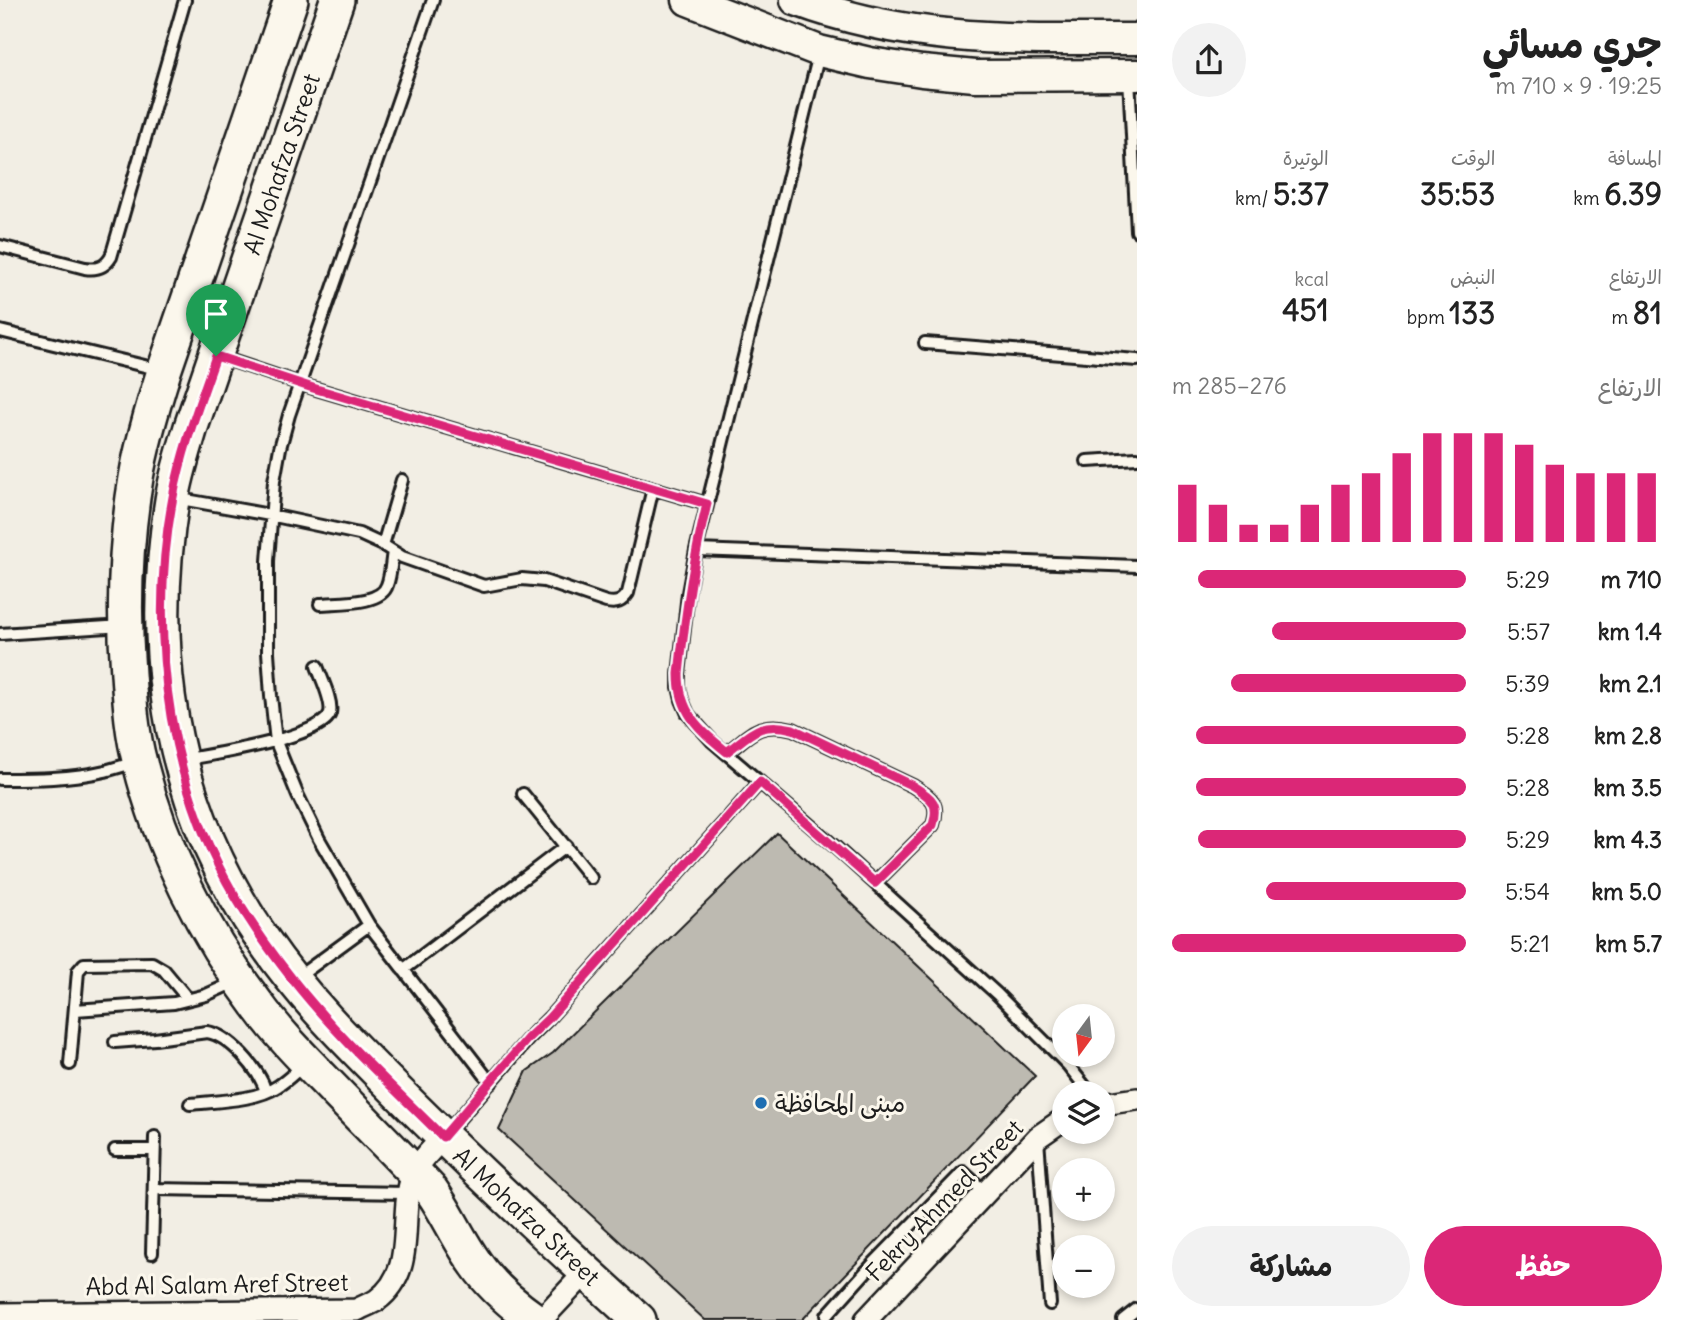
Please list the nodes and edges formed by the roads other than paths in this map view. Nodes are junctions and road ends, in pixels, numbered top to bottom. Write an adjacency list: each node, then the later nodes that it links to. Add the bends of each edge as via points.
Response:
1 (185, 0): 12 (lane, via 107,263 85,268)
2 (291, 0): 17 (main road, Al Mohafza Street)
3 (337, 0): 15 (main road, Al Mohafza Street)
4 (433, 0): 18 (lane)
5 (688, 0): 9 (main road)
6 (796, 0): 7 (main road)
7 (832, 6): 8 (main road, via 879,25 928,33 978,38)
8 (1137, 39)
9 (819, 51): 10 (main road, via 870,63 975,76); 24 (lane)
10 (1133, 75): 11 (lane)
11 (1137, 231)
12 (0, 246)
13 (0, 331): 17 (lane)
14 (925, 343): 16 (lane)
15 (216, 356): 18 (lane); 23 (main road, Al Mohafza Street)
16 (1137, 360)
17 (164, 371): 30 (main road, Al Mohafza Street, via 136,477 127,538)
18 (300, 384): 22 (lane); 25 (lane, via 280,448)
19 (1137, 458): 20 (lane)
20 (1087, 461)
21 (402, 480): 26 (lane)
22 (653, 488): 24 (lane); 26 (lane, via 628,593 616,604 544,580 484,586)
23 (173, 497): 25 (lane); 36 (main road, Al Mohafza Street, via 163,583 163,635)
24 (707, 504): 27 (lane)
25 (270, 515): 26 (lane, via 359,534); 33 (lane, via 268,652)
26 (388, 548): 29 (lane, via 387,586 380,596)
27 (696, 550): 28 (lane); 34 (lane, via 679,688 688,714)
28 (1137, 566)
29 (320, 604)
30 (125, 626): 31 (lane); 35 (main road, Al Mohafza Street)
31 (0, 634)
32 (317, 666): 33 (lane, via 331,712 320,724)
33 (276, 742): 36 (lane); 43 (lane, via 319,839)
34 (727, 752): 38 (lane); 42 (lane, via 757,730 780,726 926,795 935,804 933,825)
35 (139, 761): 37 (lane, via 71,776); 45 (main road, Al Mohafza Street, via 171,857)
36 (180, 761): 46 (main road, Al Mohafza Street, via 217,863 239,904)
37 (0, 779)
38 (760, 782): 42 (lane); 53 (lane)
39 (523, 794): 40 (lane)
40 (566, 846): 41 (lane); 44 (lane)
41 (591, 877)
42 (875, 883): 52 (lane, via 1025,1022)
43 (369, 925): 44 (lane); 46 (lane)
44 (403, 970): 53 (lane)
45 (240, 980): 47 (lane); 50 (main road, Al Mohafza Street)
46 (293, 980): 60 (main road, Al Mohafza Street, via 332,1026)
47 (188, 999): 48 (lane); 48 (lane, via 164,970 152,963 88,963 78,971)
48 (75, 1010): 51 (lane)
49 (115, 1042): 54 (lane, via 214,1033 226,1038 254,1069)
50 (307, 1062): 54 (lane); 64 (main road, Al Mohafza Street)
51 (70, 1064)
52 (1081, 1081)
53 (491, 1083): 60 (lane)
54 (267, 1092): 57 (lane)
55 (1137, 1099): 56 (street)
56 (1115, 1102)
57 (190, 1104)
58 (1052, 1127): 61 (street, Fekry Ahmed Street)
59 (155, 1136): 63 (lane)
60 (443, 1137): 64 (street); 68 (main road, Al Mohafza Street)
61 (1038, 1138): 66 (street, Fekry Ahmed Street); 69 (lane)
62 (114, 1150): 63 (lane)
63 (154, 1150): 65 (lane)
64 (411, 1183): 65 (lane); 71 (street, Abd Al Salam Aref Street, via 402,1264 377,1300 357,1310); 73 (main road, Al Mohafza Street, via 431,1190 474,1262 513,1305)
65 (154, 1189): 67 (lane)
66 (986, 1193): 72 (lane, via 963,1172); 76 (street, Fekry Ahmed Street)
67 (152, 1253)
68 (586, 1272): 74 (street); 75 (main road, Al Mohafza Street)
69 (1050, 1304)
70 (1137, 1309): 77 (lane)
71 (0, 1314)
72 (827, 1315)
73 (535, 1320)
74 (541, 1320)
75 (639, 1320)
76 (866, 1320)
77 (1123, 1320)

